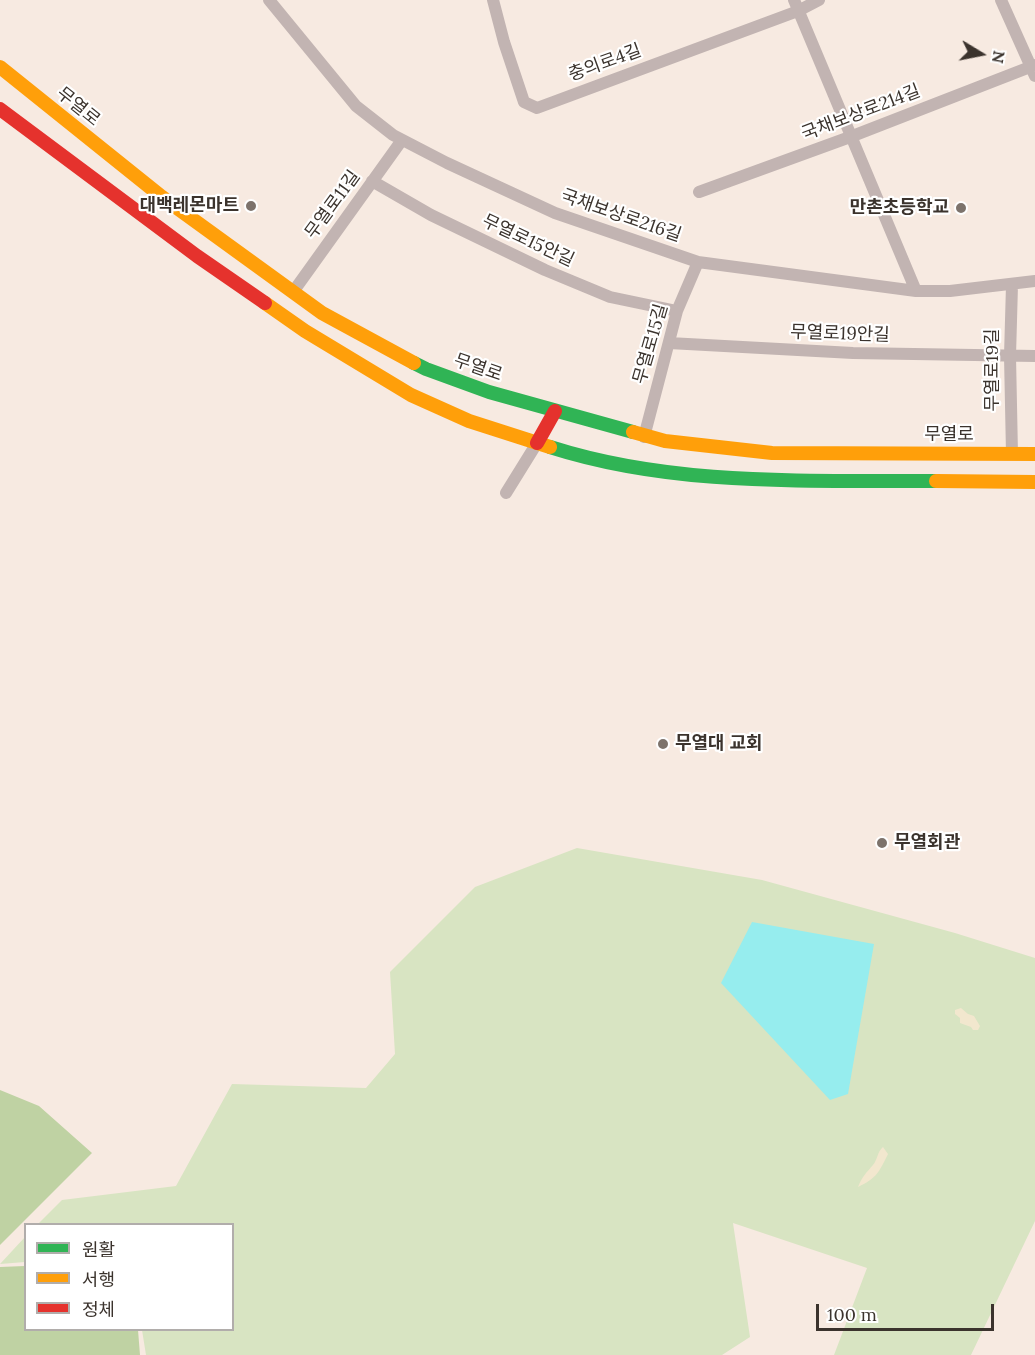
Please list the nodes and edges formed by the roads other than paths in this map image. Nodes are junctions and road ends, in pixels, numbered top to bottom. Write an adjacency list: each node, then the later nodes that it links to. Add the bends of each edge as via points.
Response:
1 (269, 0): 10 (street, 국채보상로216길, via 356,106)
2 (493, 0): 5 (street, 충의로4길, via 524,102 537,108)
3 (819, 0): 5 (street, 충의로4길)
4 (1001, 0): 7 (street)
5 (796, 6): 9 (street)
6 (0, 67): 13 (main road, 무열로)
7 (1034, 69): 9 (street, 국채보상로214길)
8 (0, 109): 14 (main road)
9 (850, 137): 12 (street, 국채보상로214길); 18 (street)
10 (402, 140): 11 (street, 무열로11길); 15 (street, 국채보상로216길, via 555,213)
11 (372, 181): 19 (street, 무열로11길); 20 (street, 무열로15안길, via 431,215 545,270 610,297)
12 (699, 192)
13 (171, 204): 14 (main road, via 181,219 178,223); 19 (main road, 무열로)
14 (128, 205): 26 (main road, via 305,331 411,395 469,421)
15 (698, 262): 18 (street, 국채보상로216길); 20 (street, 무열로15길)
16 (1035, 281): 17 (street, 국채보상로216길)
17 (1012, 285): 18 (street, 국채보상로216길); 22 (street, 무열로19길)
18 (916, 291)
19 (293, 292): 24 (main road, 무열로, via 322,313 426,369)
20 (677, 311): 21 (street, 무열로15길)
21 (669, 343): 22 (street, 무열로19안길, via 852,353); 25 (street, 무열로15길)
22 (1010, 356): 23 (street, 무열로19안길); 27 (street, 무열로19길)
23 (1035, 356)
24 (555, 411): 25 (main road, 무열로); 26 (main road)
25 (644, 437): 27 (main road, 무열로, via 772,453)
26 (537, 443): 29 (main road, via 638,469 753,480); 30 (street)
27 (1012, 454): 28 (main road, 무열로)
28 (1035, 454)
29 (1035, 482)
30 (506, 493)

